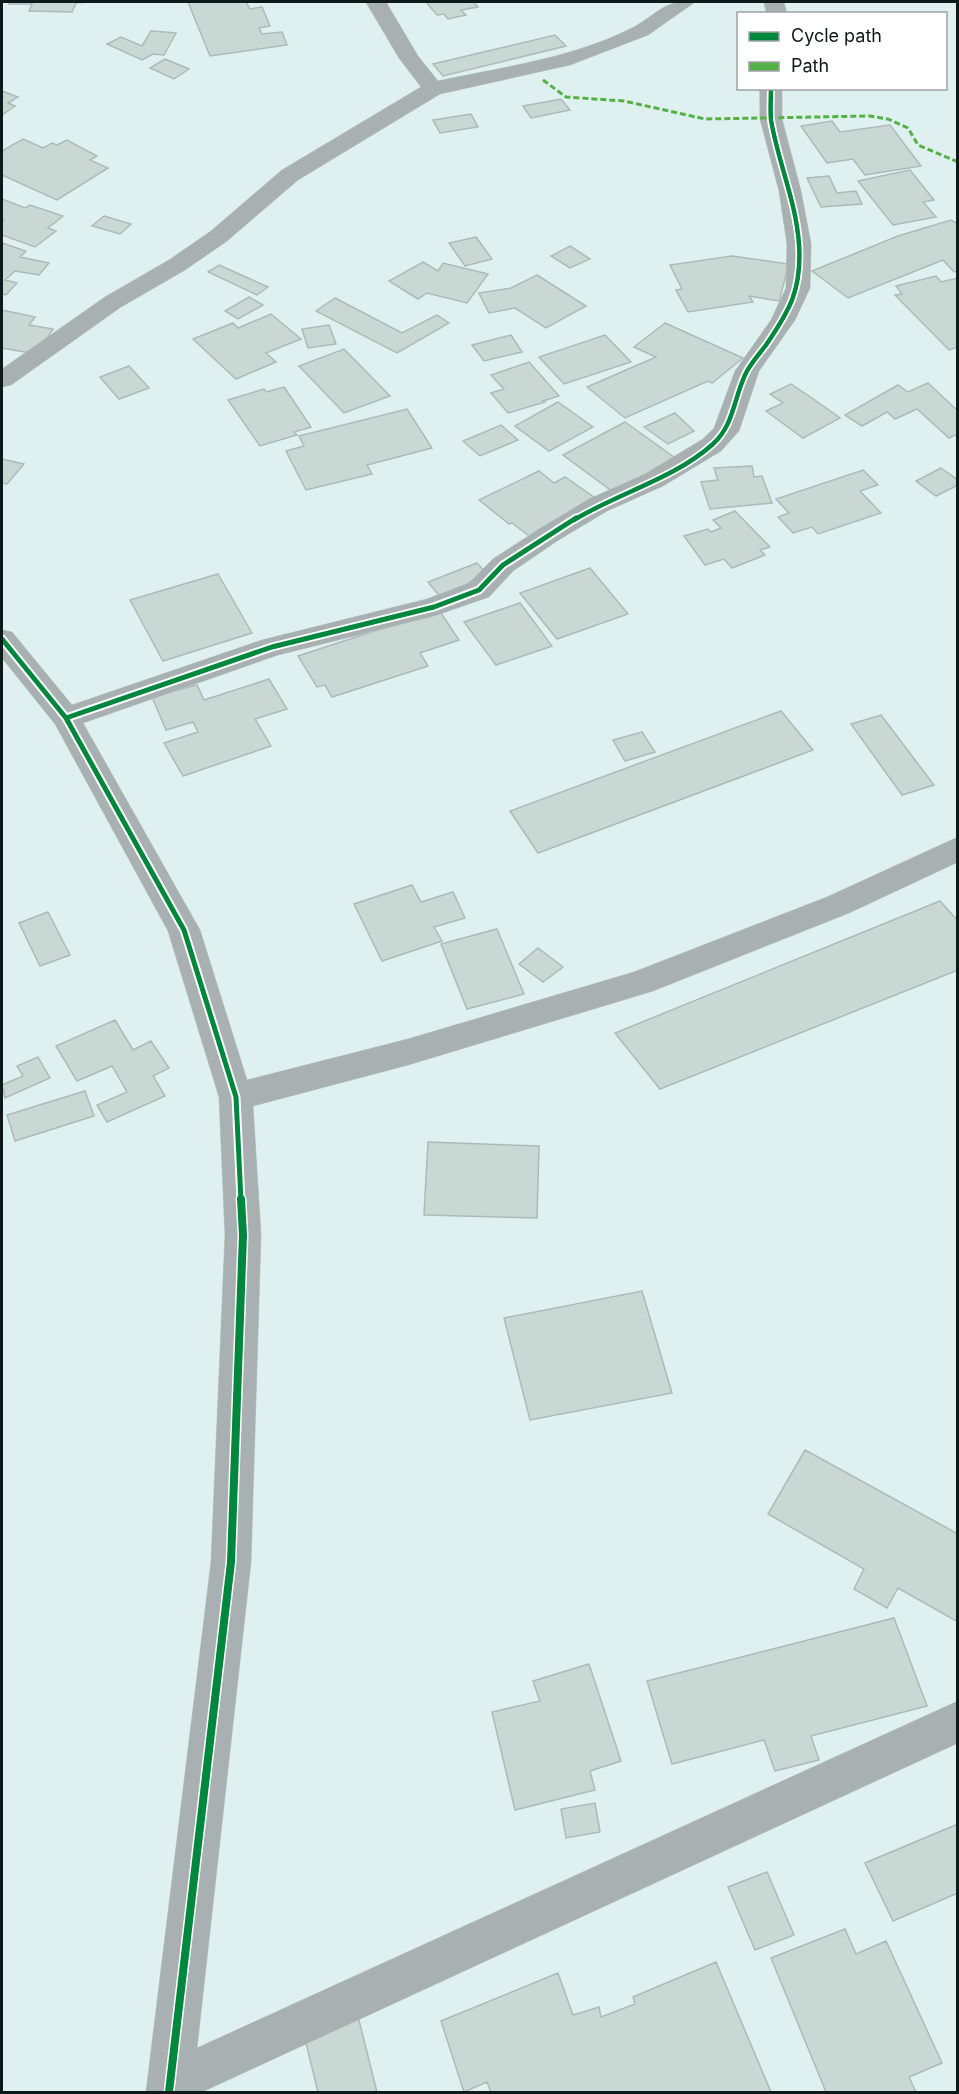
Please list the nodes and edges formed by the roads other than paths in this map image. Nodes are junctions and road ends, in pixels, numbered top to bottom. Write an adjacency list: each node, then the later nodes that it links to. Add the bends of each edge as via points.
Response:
1 (376, 2): 3 (street, via 408,58)
2 (685, 2): 3 (street, via 641,31 563,61)
3 (433, 89): 5 (street, via 290,176 219,236 113,302)
4 (771, 90): 7 (street, via 771,119 799,244 798,288 783,320 747,371 726,431 712,445 548,535 503,565 479,590 434,607 272,647)
5 (2, 380)
6 (2, 639): 7 (street)
7 (66, 718): 9 (street, via 184,930)
8 (957, 848): 9 (street, via 838,905 642,982 408,1052)
9 (236, 1097): 11 (street, via 243,1235 231,1562)
10 (957, 1721): 11 (street)
11 (169, 2088)

